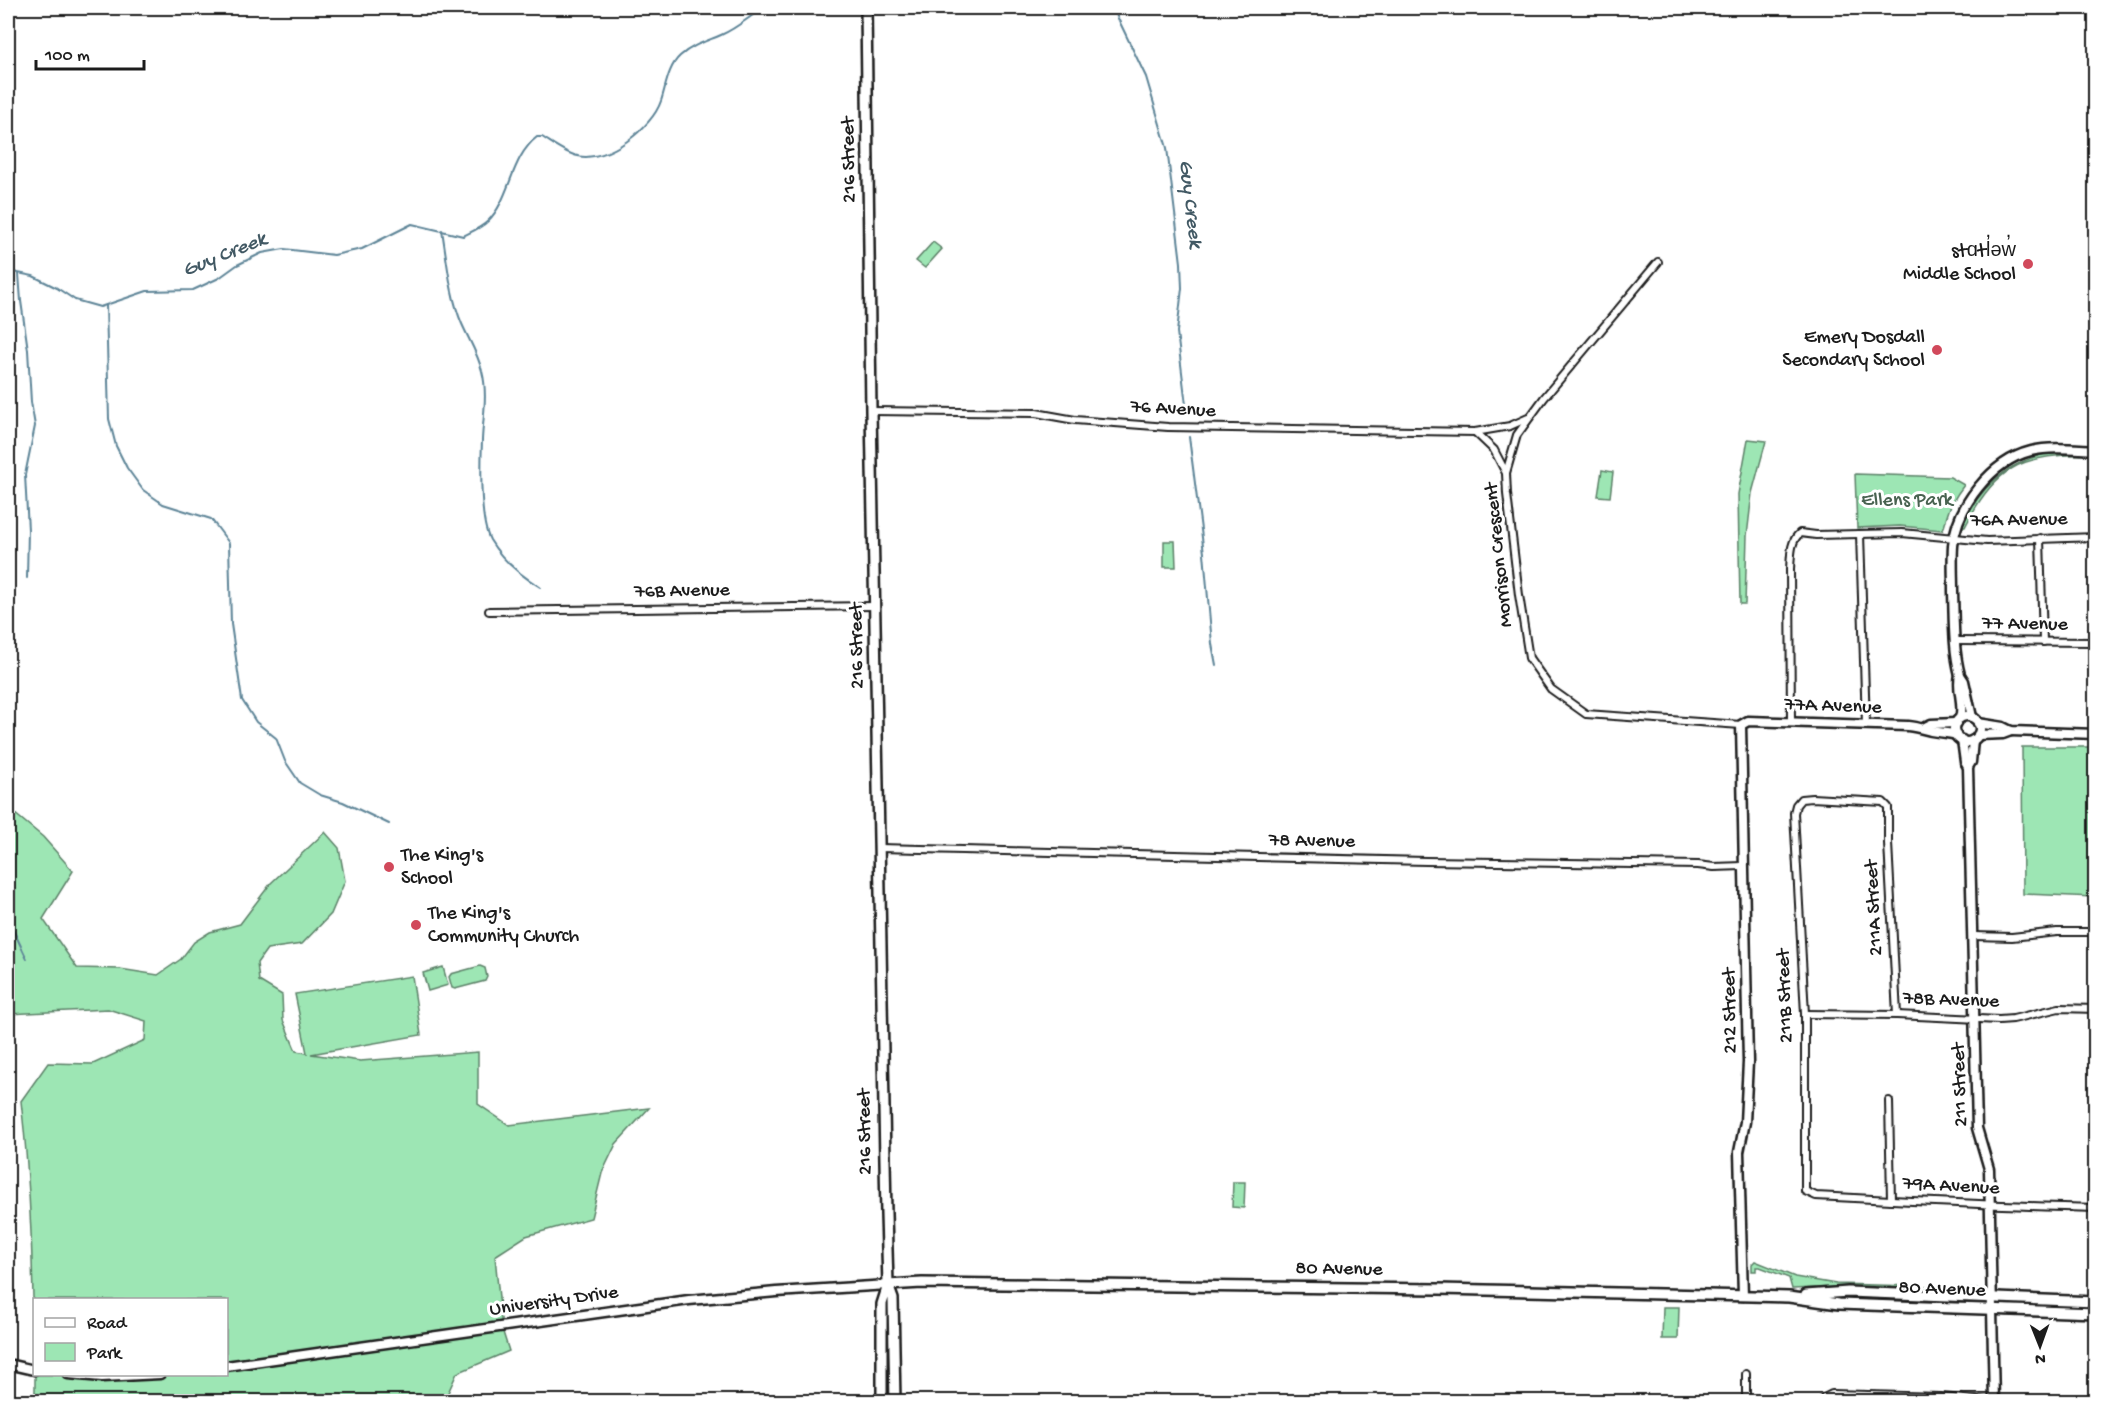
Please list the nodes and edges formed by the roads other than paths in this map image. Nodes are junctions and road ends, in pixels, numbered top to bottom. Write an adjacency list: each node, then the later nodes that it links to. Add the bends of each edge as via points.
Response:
1 (866, 8): 3 (main road, 216 Street)
2 (1658, 262): 4 (street, Morrison Crescent)
3 (871, 411): 5 (street, 76 Avenue, via 1036,413 1168,427); 12 (main road, 216 Street)
4 (1528, 418): 5 (street, 76 Avenue, via 1510,426); 7 (street, Morrison Crescent, via 1517,435)
5 (1475, 432): 7 (street, via 1494,450)
6 (2096, 450): 10 (street, via 2040,450 2007,462 1972,496)
7 (1506, 473): 21 (street, Morrison Crescent, via 1529,658 1551,689 1586,714)
8 (1860, 534): 10 (street, 76A Avenue); 20 (street, 76A Avenue, via 1800,533 1792,545); 22 (street)
9 (2096, 537): 11 (street, 76A Avenue)
10 (1954, 538): 11 (street, 76A Avenue); 14 (street)
11 (2040, 538): 15 (street)
12 (875, 606): 13 (street, 76B Avenue); 30 (main road, 216 Street)
13 (489, 612)
14 (1955, 641): 15 (street, 77 Avenue); 17 (street)
15 (2043, 642): 16 (street, 77 Avenue)
16 (2096, 642)
17 (1960, 675): 18 (street); 19 (street, via 1962,710)
18 (1975, 720): 19 (street, via 1966,716); 24 (street); 26 (street, via 1979,731)
19 (1958, 721): 23 (street, 77A Avenue); 27 (street, via 1954,729)
20 (1791, 722): 21 (street, 77A Avenue); 22 (street, 77A Avenue)
21 (1741, 724): 31 (street, 212 Street)
22 (1866, 725): 23 (street, 77A Avenue)
23 (1925, 727): 27 (street, 77A Avenue)
24 (2011, 731): 25 (street); 26 (street)
25 (2096, 734)
26 (1975, 737): 27 (street); 28 (street, 211 Street)
27 (1959, 738): 28 (street, 211 Street)
28 (1968, 767): 33 (street, 211 Street)
29 (1883, 802): 35 (street, 211B Street, via 1812,798 1799,800 1794,813); 36 (street, 211A Street, via 1888,807)
30 (879, 848): 31 (street, 78 Avenue); 43 (main road, 216 Street)
31 (1743, 866): 44 (street, 212 Street, via 1748,1062 1739,1152)
32 (2096, 932): 33 (street)
33 (1974, 936): 37 (street, 211 Street)
34 (2096, 1009): 37 (street, 78B Avenue, via 2059,1008 2013,1019)
35 (1805, 1014): 36 (street, 78B Avenue); 39 (street, 211B Street)
36 (1897, 1015): 37 (street, 78B Avenue)
37 (1975, 1019): 41 (street, 211 Street, via 1977,1128 1989,1169)
38 (1889, 1101): 40 (street)
39 (1805, 1191): 40 (street, 79A Avenue, via 1816,1196)
40 (1890, 1200): 41 (street, 79A Avenue)
41 (1990, 1206): 42 (street, 79A Avenue); 46 (street, 211 Street)
42 (2096, 1208)
43 (888, 1285): 44 (main road, 80 Avenue, via 1415,1288); 51 (street, University Drive, via 689,1300); 58 (main road, 216 Street, via 882,1304); 59 (main road, 216 Street, via 893,1299)
44 (1743, 1296): 45 (main road, 80 Avenue)
45 (1789, 1297): 46 (main road, 80 Avenue, via 1848,1292); 48 (main road, 80 Avenue, via 1839,1304)
46 (1992, 1298): 47 (main road, 80 Avenue); 48 (street, 211 Street)
47 (2096, 1302)
48 (1992, 1310): 49 (main road, 80 Avenue); 61 (street, 211 Street)
49 (2096, 1313)
50 (8, 1364): 52 (street)
51 (228, 1366)
52 (33, 1370)
53 (1746, 1374): 60 (street)
54 (91, 1376): 55 (street)
55 (121, 1376)
56 (1941, 1399): 57 (street, via 1832,1394); 61 (street)
57 (1823, 1400)
58 (882, 1401)
59 (895, 1401)
60 (1746, 1401)
61 (1994, 1401): 62 (street)
62 (2000, 1401)

